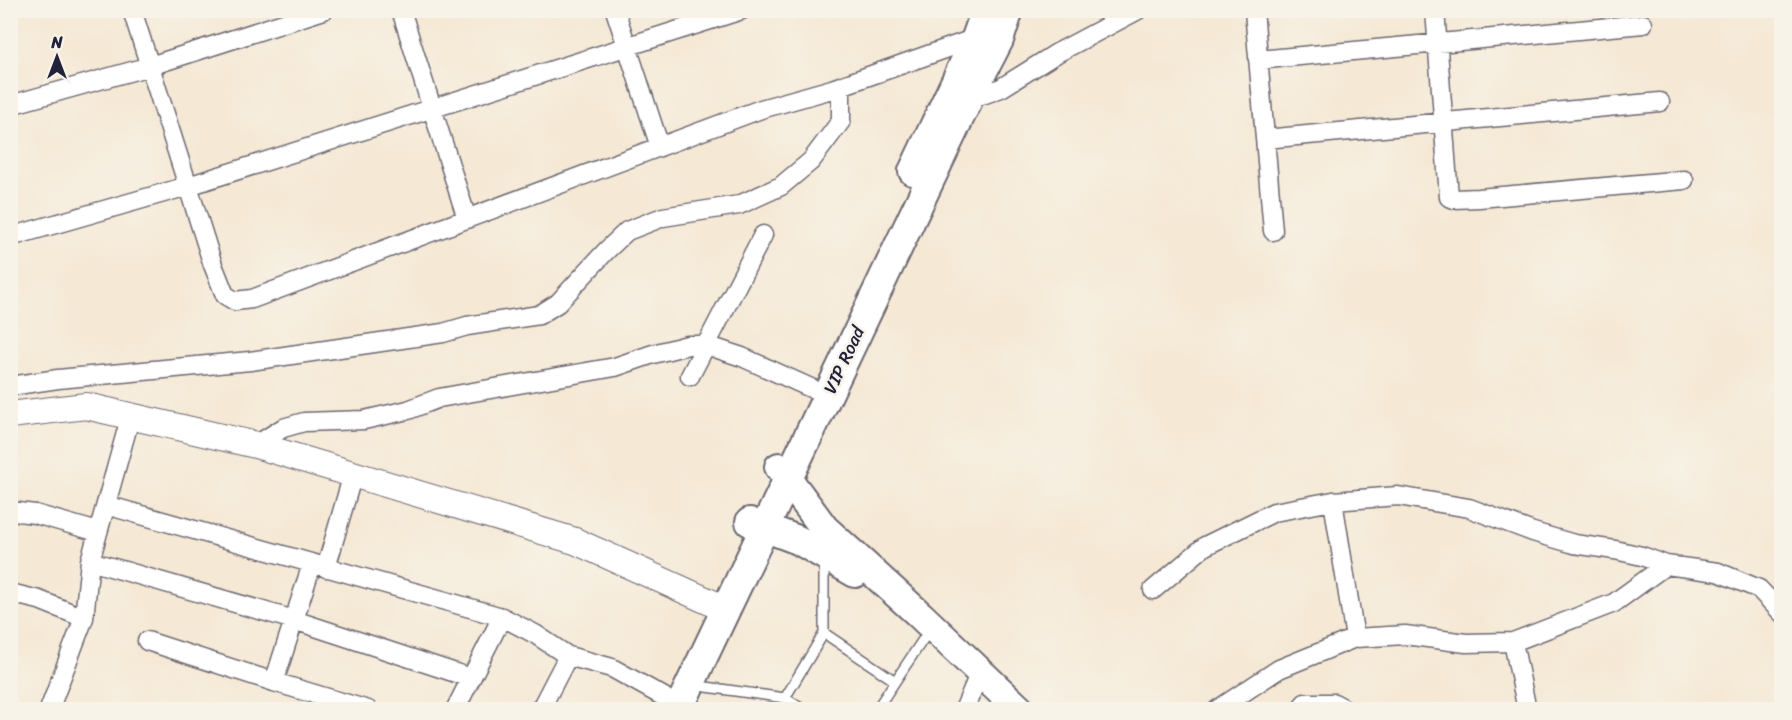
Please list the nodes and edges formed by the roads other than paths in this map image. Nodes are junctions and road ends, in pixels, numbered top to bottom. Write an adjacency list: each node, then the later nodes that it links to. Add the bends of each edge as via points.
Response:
1 (132, 10): 16 (street)
2 (324, 10): 16 (street)
3 (401, 10): 21 (street)
4 (615, 10): 14 (street)
5 (742, 10): 14 (street)
6 (986, 10): 12 (main road, VIP Road)
7 (1009, 10): 18 (main road, VIP Road, via 999,40)
8 (1138, 10): 18 (street, via 1001,88)
9 (1254, 10): 15 (street)
10 (1435, 10): 13 (street)
11 (1643, 24): 13 (street)
12 (976, 38): 17 (street); 18 (main road, VIP Road)
13 (1438, 43): 15 (street); 22 (street)
14 (626, 48): 21 (street); 24 (street)
15 (1258, 60): 23 (street)
16 (150, 66): 20 (street); 26 (street)
17 (841, 86): 24 (street, via 761,109); 33 (street, via 841,122 811,161 781,186 739,205 663,217 627,231 558,303 539,315 250,361)
18 (959, 94): 35 (main road, VIP Road); 40 (main road, VIP Road)
19 (1660, 102): 22 (street)
20 (10, 105)
21 (432, 109): 26 (street); 27 (street)
22 (1443, 122): 23 (street); 25 (street, via 1447,192 1454,199)
23 (1265, 139): 28 (street)
24 (660, 147): 27 (street)
25 (1684, 180)
26 (188, 186): 27 (street, via 225,295 235,301 252,299); 30 (street)
27 (467, 219)
28 (1272, 231)
29 (763, 236): 31 (street)
30 (10, 237)
31 (706, 345): 32 (street); 35 (street); 39 (street, via 688,345 615,367 439,398 364,420 304,422 283,428)
32 (690, 376)
33 (65, 379): 34 (street); 36 (street)
34 (10, 386)
35 (813, 389): 40 (main road, VIP Road)
36 (69, 408): 37 (main road); 38 (main road, via 86,405)
37 (10, 415)
38 (131, 415): 39 (main road); 43 (street)
39 (256, 444): 41 (main road)
40 (783, 472): 45 (main road, VIP Road); 58 (main road, via 824,528)
41 (353, 474): 50 (street); 53 (main road, via 575,541)
42 (1333, 501): 49 (street, via 1398,496 1469,508 1574,544 1633,554); 51 (street, via 1274,512 1204,546); 60 (street)
43 (106, 505): 46 (street); 50 (street)
44 (10, 511): 46 (street)
45 (757, 525): 47 (main road); 53 (main road, VIP Road)
46 (98, 532): 48 (street)
47 (824, 554): 58 (main road); 59 (lane)
48 (90, 561): 56 (street); 57 (street)
49 (1666, 565): 54 (street, via 1718,572 1759,589); 62 (street, via 1614,603)
50 (319, 566): 55 (street); 57 (street)
51 (1153, 590)
52 (10, 593): 56 (street)
53 (718, 606): 69 (main road, VIP Road)
54 (1782, 613)
55 (502, 617): 63 (street); 65 (street)
56 (84, 618): 70 (street)
57 (294, 620): 65 (street); 67 (street)
58 (926, 620): 64 (main road); 66 (lane)
59 (824, 633): 66 (lane); 68 (lane)
60 (1354, 638): 62 (street, via 1405,636 1466,643); 78 (street, via 1279,669)
61 (147, 641): 67 (street)
62 (1513, 642): 81 (street)
63 (568, 656): 69 (street, via 612,668); 73 (street)
64 (980, 672): 76 (street); 77 (main road)
65 (471, 678): 72 (street)
66 (895, 681): 75 (lane)
67 (274, 682): 71 (street)
68 (785, 698): 69 (lane); 74 (lane)
69 (672, 700)
70 (49, 710)
71 (368, 710)
72 (455, 710)
73 (540, 710)
74 (804, 710)
75 (876, 710)
76 (964, 710)
77 (1020, 710)
78 (1217, 710)
79 (1299, 710): 80 (street, via 1305,703 1334,703)
80 (1347, 710)
81 (1527, 710)

